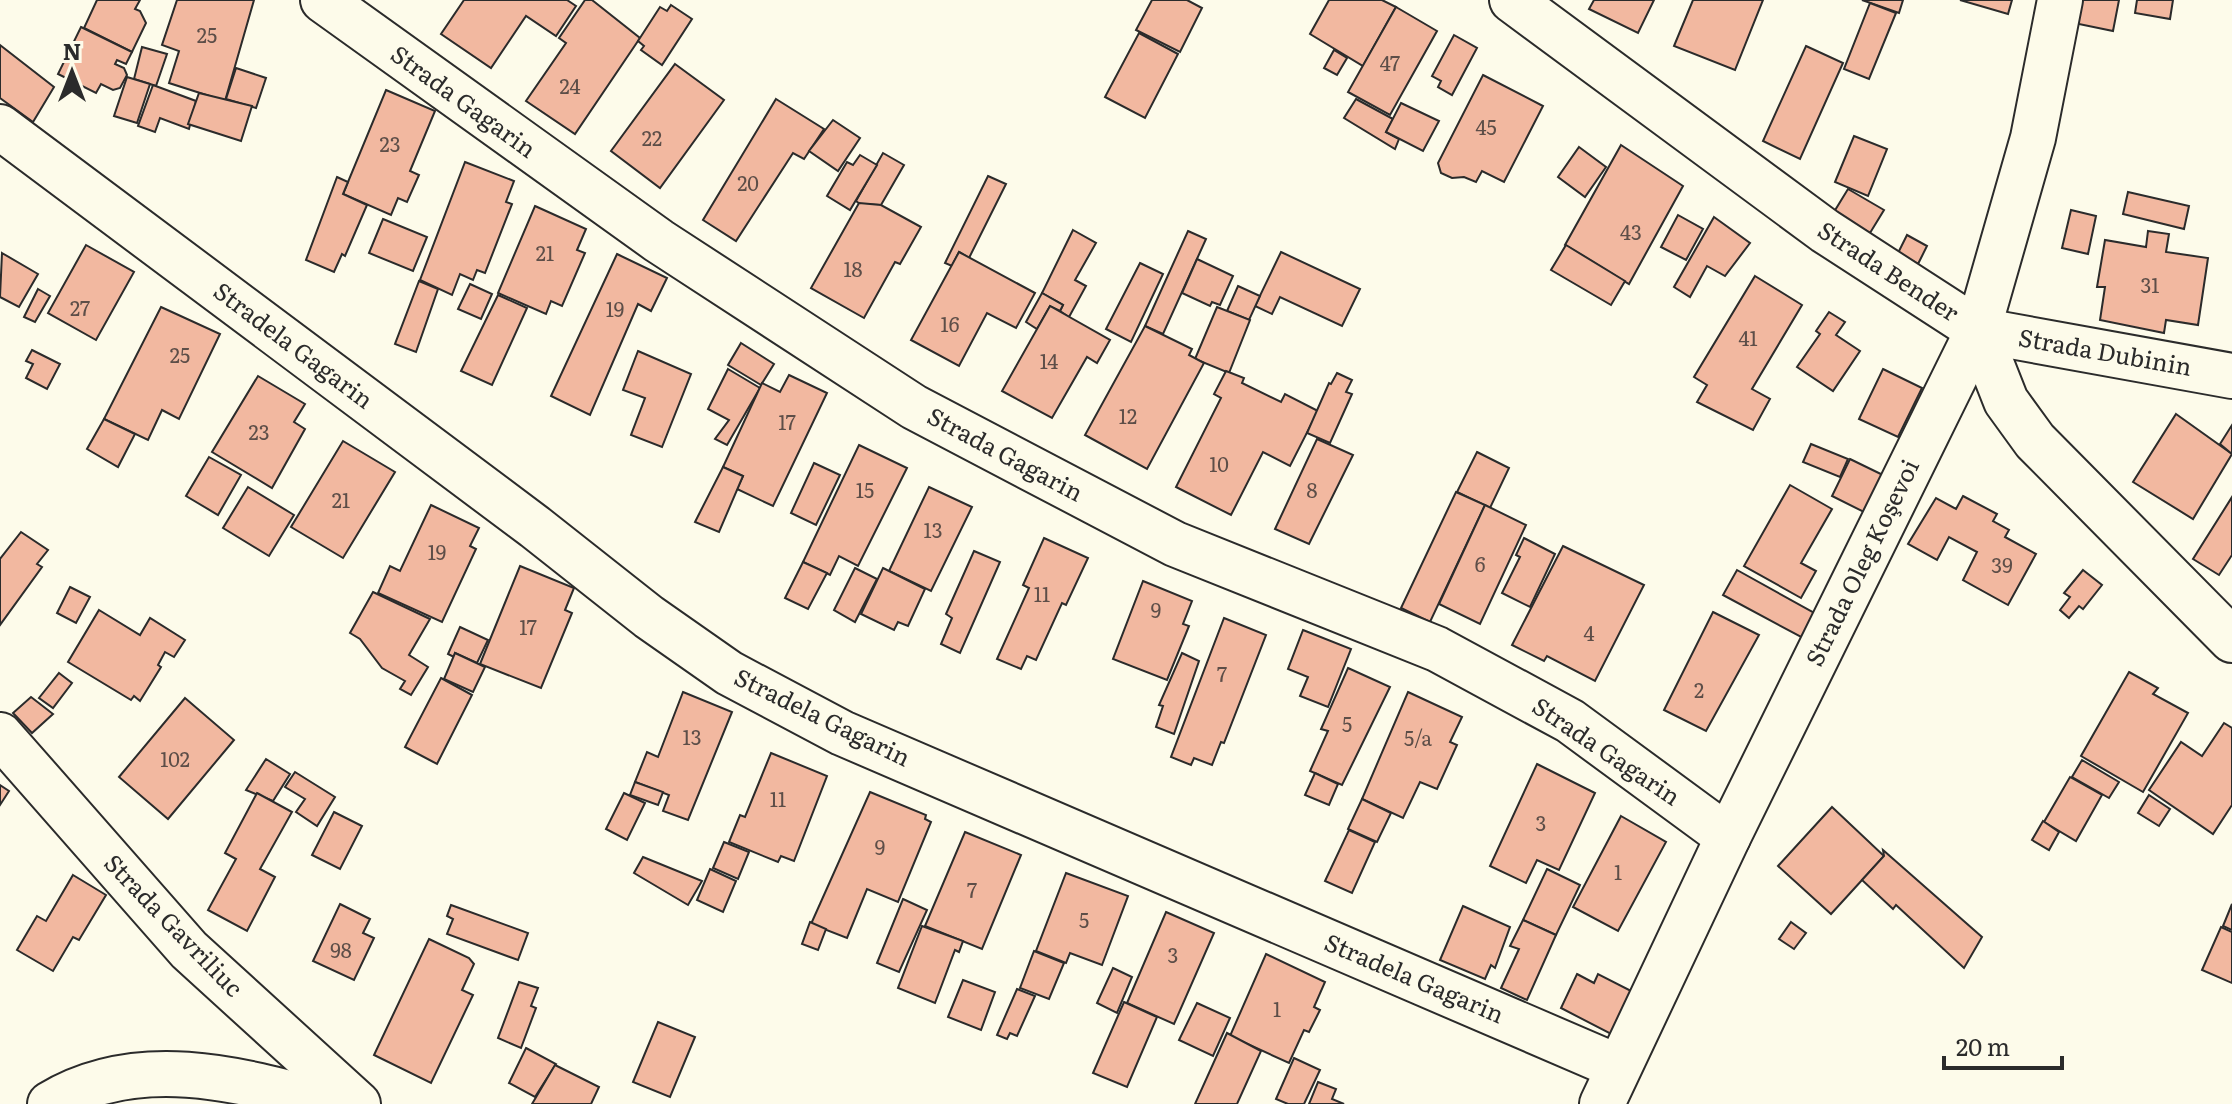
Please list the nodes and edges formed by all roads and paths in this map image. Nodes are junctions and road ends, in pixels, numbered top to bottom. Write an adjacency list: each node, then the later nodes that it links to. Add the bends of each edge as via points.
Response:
1 (323, 0): 9 (street, Strada Gagarin, via 659,241 914,407 1175,544 1437,649 1570,721)
2 (1512, 0): 5 (street, Strada Bender, via 1825,231)
3 (2060, 0): 5 (street, Strada Oleg Koşevoi, via 2033,138)
4 (0, 127): 10 (street, Stradela Gagarin, via 649,617 756,689)
5 (1978, 330): 6 (street, Strada Dubinin); 7 (street, Strada Bender, via 2006,401 2035,441); 9 (street, Strada Oleg Koşevoi)
6 (2232, 376)
7 (2232, 640)
8 (0, 735): 13 (street, Strada Gavriliuc, via 189,950)
9 (1728, 837): 10 (street, Strada Oleg Koşevoi)
10 (1610, 1085)
11 (50, 1104): 12 (street, via 97,1081 173,1072 265,1086)
12 (328, 1104)
13 (358, 1104)

